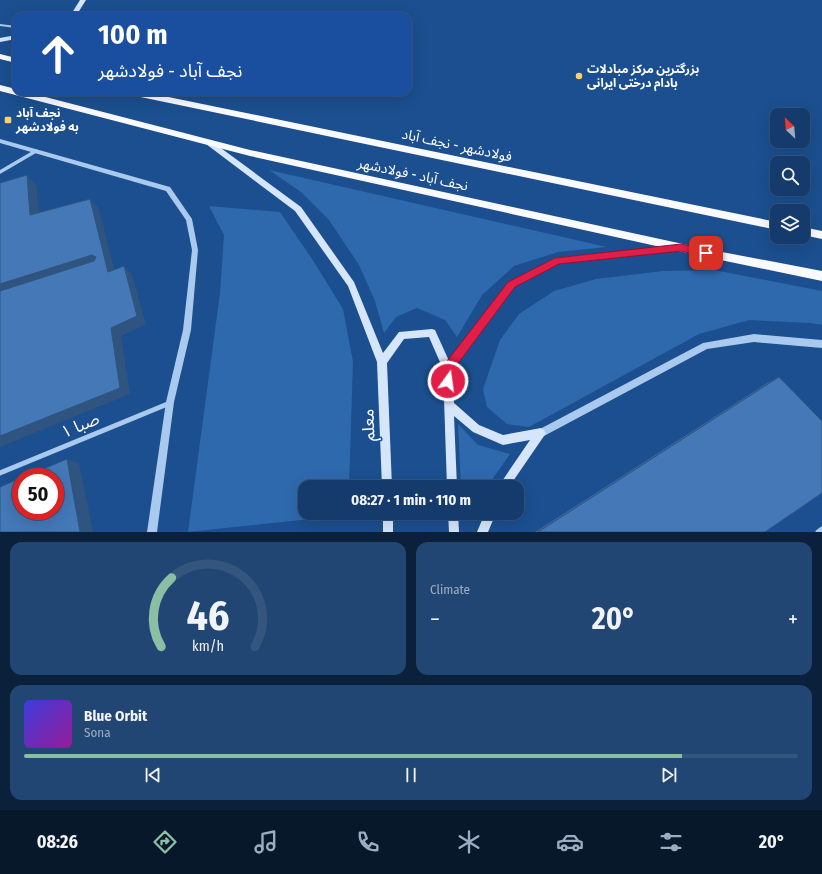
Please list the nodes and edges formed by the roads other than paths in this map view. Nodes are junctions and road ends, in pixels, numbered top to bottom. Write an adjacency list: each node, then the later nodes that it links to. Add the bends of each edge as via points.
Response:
1 (82, 0): 2 (main road)
2 (75, 12)
3 (0, 25): 4 (lane)
4 (12, 26)
5 (12, 38): 6 (main road)
6 (0, 40)
7 (0, 56): 8 (highway)
8 (12, 60)
9 (0, 88): 10 (highway, نجف آباد - فولادشهر)
10 (12, 91)
11 (31, 96): 14 (highway, نجف آباد - فولادشهر)
12 (150, 96): 17 (highway, فولادشهر - نجف آباد)
13 (0, 141): 15 (street)
14 (208, 142): 20 (highway, نجف آباد - فولادشهر); 23 (main road, معلم, via 298,209 351,284)
15 (36, 151): 16 (street); 25 (street, via 168,189 189,219 195,250 187,330)
16 (0, 172)
17 (770, 225)
18 (810, 232): 19 (highway)
19 (822, 235)
20 (681, 248): 21 (highway, نجف آباد - فولادشهر); 24 (main road, via 558,260 511,284)
21 (822, 276)
22 (822, 344): 27 (street, via 754,338 706,346)
23 (382, 362): 24 (main road, via 402,335 432,333); 29 (main road, معلم)
24 (448, 369): 26 (main road)
25 (170, 402): 28 (street, صبا ۱); 36 (street)
26 (449, 405): 27 (main road, via 476,430 503,440); 30 (main road)
27 (541, 433): 31 (main road)
28 (0, 473)
29 (387, 480)
30 (452, 480)
31 (507, 480)
32 (388, 520): 37 (main road)
33 (453, 520): 38 (main road)
34 (488, 520): 39 (main road)
35 (822, 529): 40 (street)
36 (152, 532)
37 (388, 532)
38 (454, 532)
39 (482, 532)
40 (818, 532)

